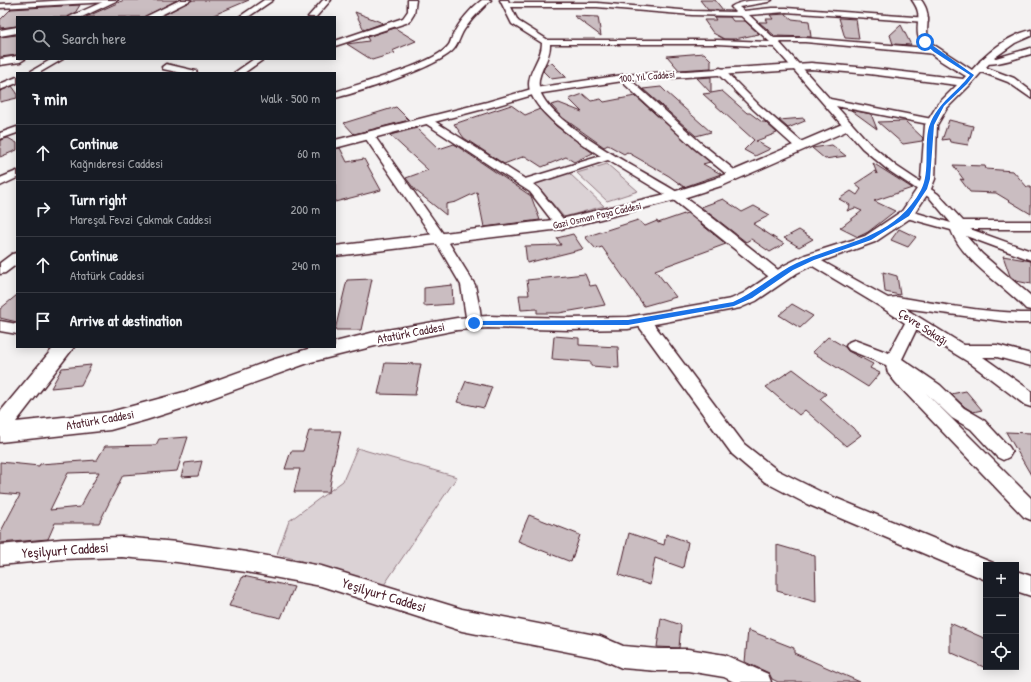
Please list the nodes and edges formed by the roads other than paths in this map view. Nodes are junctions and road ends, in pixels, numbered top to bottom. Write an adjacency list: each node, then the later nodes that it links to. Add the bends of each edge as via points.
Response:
1 (110, 0): 12 (street)
2 (114, 0): 15 (street)
3 (187, 0): 16 (street)
4 (269, 0): 17 (street)
5 (327, 0): 18 (street)
6 (412, 0): 25 (street, via 410,14 406,20)
7 (487, 0): 45 (street, via 466,20 445,52 411,69)
8 (768, 0): 14 (street, via 735,5)
9 (916, 0): 19 (street, via 922,8)
10 (506, 2): 13 (street, via 597,4); 23 (street, via 515,22)
11 (667, 2): 13 (street)
12 (0, 6)
13 (662, 11): 14 (street)
14 (742, 14): 19 (street, via 786,10); 24 (street)
15 (76, 16)
16 (152, 16)
17 (244, 16)
18 (313, 16)
19 (925, 20): 26 (street, via 925,42)
20 (16, 30): 21 (street)
21 (0, 33)
22 (1031, 33): 38 (street, via 1004,46)
23 (546, 42): 24 (street); 43 (street, via 547,46 535,75)
24 (774, 43): 26 (street, via 822,41); 33 (street)
25 (336, 44)
26 (936, 51): 38 (street)
27 (1031, 51): 38 (street, via 996,61)
28 (16, 60): 32 (street)
29 (57, 60): 35 (street)
30 (176, 60): 36 (street, via 163,68)
31 (258, 60): 37 (street)
32 (0, 62)
33 (796, 66): 34 (street, 100. Yıl Caddesi); 38 (street, 100. Yıl Caddesi); 47 (street)
34 (720, 71): 39 (street, 100. Yıl Caddesi); 55 (street, via 756,108)
35 (34, 72)
36 (187, 72)
37 (240, 72)
38 (975, 72): 46 (street, via 1011,80); 49 (street, via 942,106)
39 (623, 78): 43 (street, 100. Yıl Caddesi); 58 (street)
40 (16, 80): 41 (street)
41 (0, 87)
42 (16, 90): 44 (street)
43 (535, 91): 48 (street, 100. Yıl Caddesi); 56 (street, via 549,113 570,130)
44 (0, 93)
45 (336, 95)
46 (1031, 95)
47 (827, 101): 49 (street); 50 (street)
48 (427, 121): 53 (street, 100. Yıl Caddesi); 60 (street)
49 (933, 122): 61 (street, via 928,179)
50 (846, 126): 55 (street, Gazi Osman Paşa Caddesi); 61 (street, via 876,156)
51 (16, 130): 52 (street)
52 (0, 136)
53 (369, 136): 54 (street, 100. Yıl Caddesi); 67 (street)
54 (336, 144)
55 (800, 146): 58 (street, Gazi Osman Paşa Caddesi)
56 (611, 156): 60 (street); 62 (street)
57 (16, 175): 59 (street)
58 (734, 175): 62 (street, Gazi Osman Paşa Caddesi)
59 (0, 183)
60 (524, 183): 64 (street, via 538,193)
61 (924, 189): 63 (street); 66 (street, via 939,202)
62 (675, 196): 64 (street, Gazi Osman Paşa Caddesi); 73 (street)
63 (907, 214): 66 (street); 71 (street, Atatürk Caddesi, via 870,239)
64 (561, 224): 67 (street, Gazi Osman Paşa Caddesi)
65 (1031, 225): 66 (street)
66 (958, 227): 69 (street); 75 (street, via 957,232 967,246)
67 (440, 238): 68 (street, Gazi Osman Paşa Caddesi); 79 (street, via 468,285)
68 (336, 251)
69 (1031, 256)
70 (16, 258): 72 (street)
71 (812, 259): 73 (street, Atatürk Caddesi); 74 (street, Çevre Sokağı)
72 (0, 270)
73 (778, 277): 78 (street, Atatürk Caddesi, via 750,297 734,304)
74 (886, 303): 76 (street, via 897,302 963,312); 77 (street, Çevre Sokağı)
75 (1031, 305)
76 (1031, 318)
77 (913, 320): 84 (street, Çevre Sokağı); 86 (street)
78 (643, 321): 79 (street, Atatürk Caddesi, via 594,324); 93 (street, via 738,449 771,476 814,498)
79 (474, 323): 89 (street, Atatürk Caddesi, via 411,332 333,349 279,365 187,399 110,421)
80 (0, 326): 81 (street)
81 (16, 329)
82 (854, 346): 86 (street)
83 (64, 348): 88 (street)
84 (961, 351): 85 (street, via 997,351); 87 (street, Çevre Sokağı)
85 (1031, 360)
86 (893, 361): 90 (street, via 934,390 958,413 977,424); 91 (street, via 894,369 902,379)
87 (1031, 400)
88 (0, 427)
89 (0, 433)
90 (1003, 452)
91 (1031, 511)
92 (0, 555): 96 (street, Yeşilyurt Caddesi, via 122,547 246,562 321,576 462,620 600,647 622,657 688,660 725,666)
93 (983, 569)
94 (1019, 582): 95 (street)
95 (1031, 586)
96 (760, 682)

